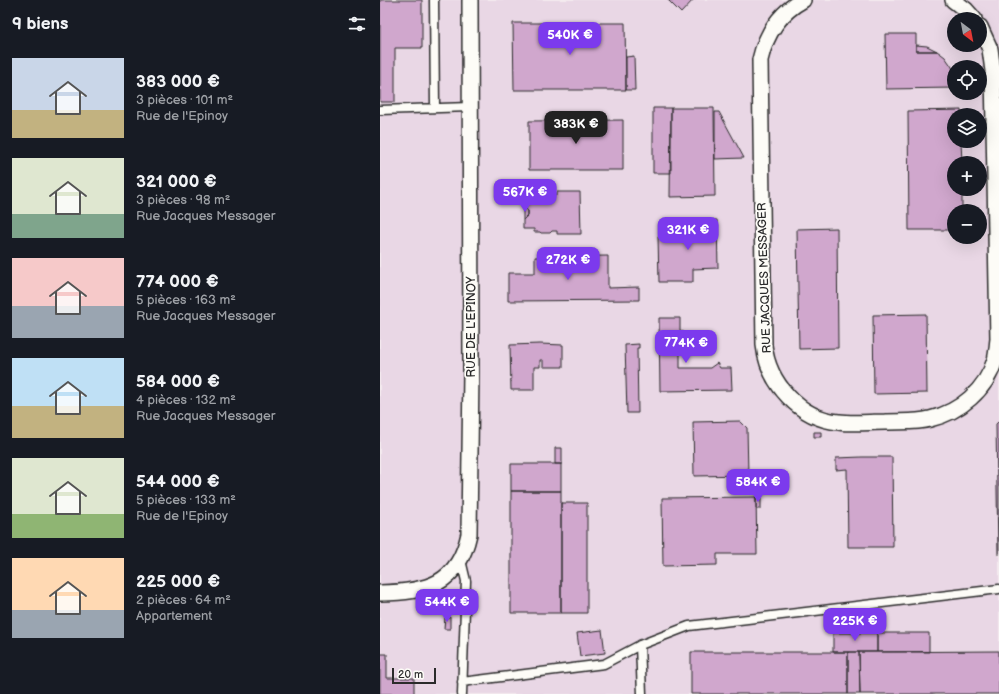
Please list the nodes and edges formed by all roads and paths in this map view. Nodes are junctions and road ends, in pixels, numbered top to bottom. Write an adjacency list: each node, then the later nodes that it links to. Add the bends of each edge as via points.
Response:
1 (434, 0): 8 (lane)
2 (470, 0): 7 (street, RUE DE L'EPINOY)
3 (803, 0): 6 (street, RUE JACQUES MESSAGER, via 787,11 772,28 760,60 764,345 774,379 789,397 806,411 838,422 920,421 941,416 959,407 974,395 988,377 995,360 998,339 993,72)
4 (953, 0): 5 (street)
5 (968, 12)
6 (987, 42)
7 (470, 107): 8 (lane); 10 (street, RUE DE L'EPINOY, via 470,509 469,534)
8 (435, 108): 9 (lane)
9 (380, 110)
10 (461, 560): 12 (street, RUE DE L'EPINOY, via 453,571 432,586 420,590); 14 (lane, via 466,581)
11 (999, 589): 13 (lane, via 689,626)
12 (380, 593)
13 (640, 645): 14 (lane, via 604,664); 16 (lane)
14 (462, 682): 15 (lane)
15 (462, 694)
16 (642, 694)

